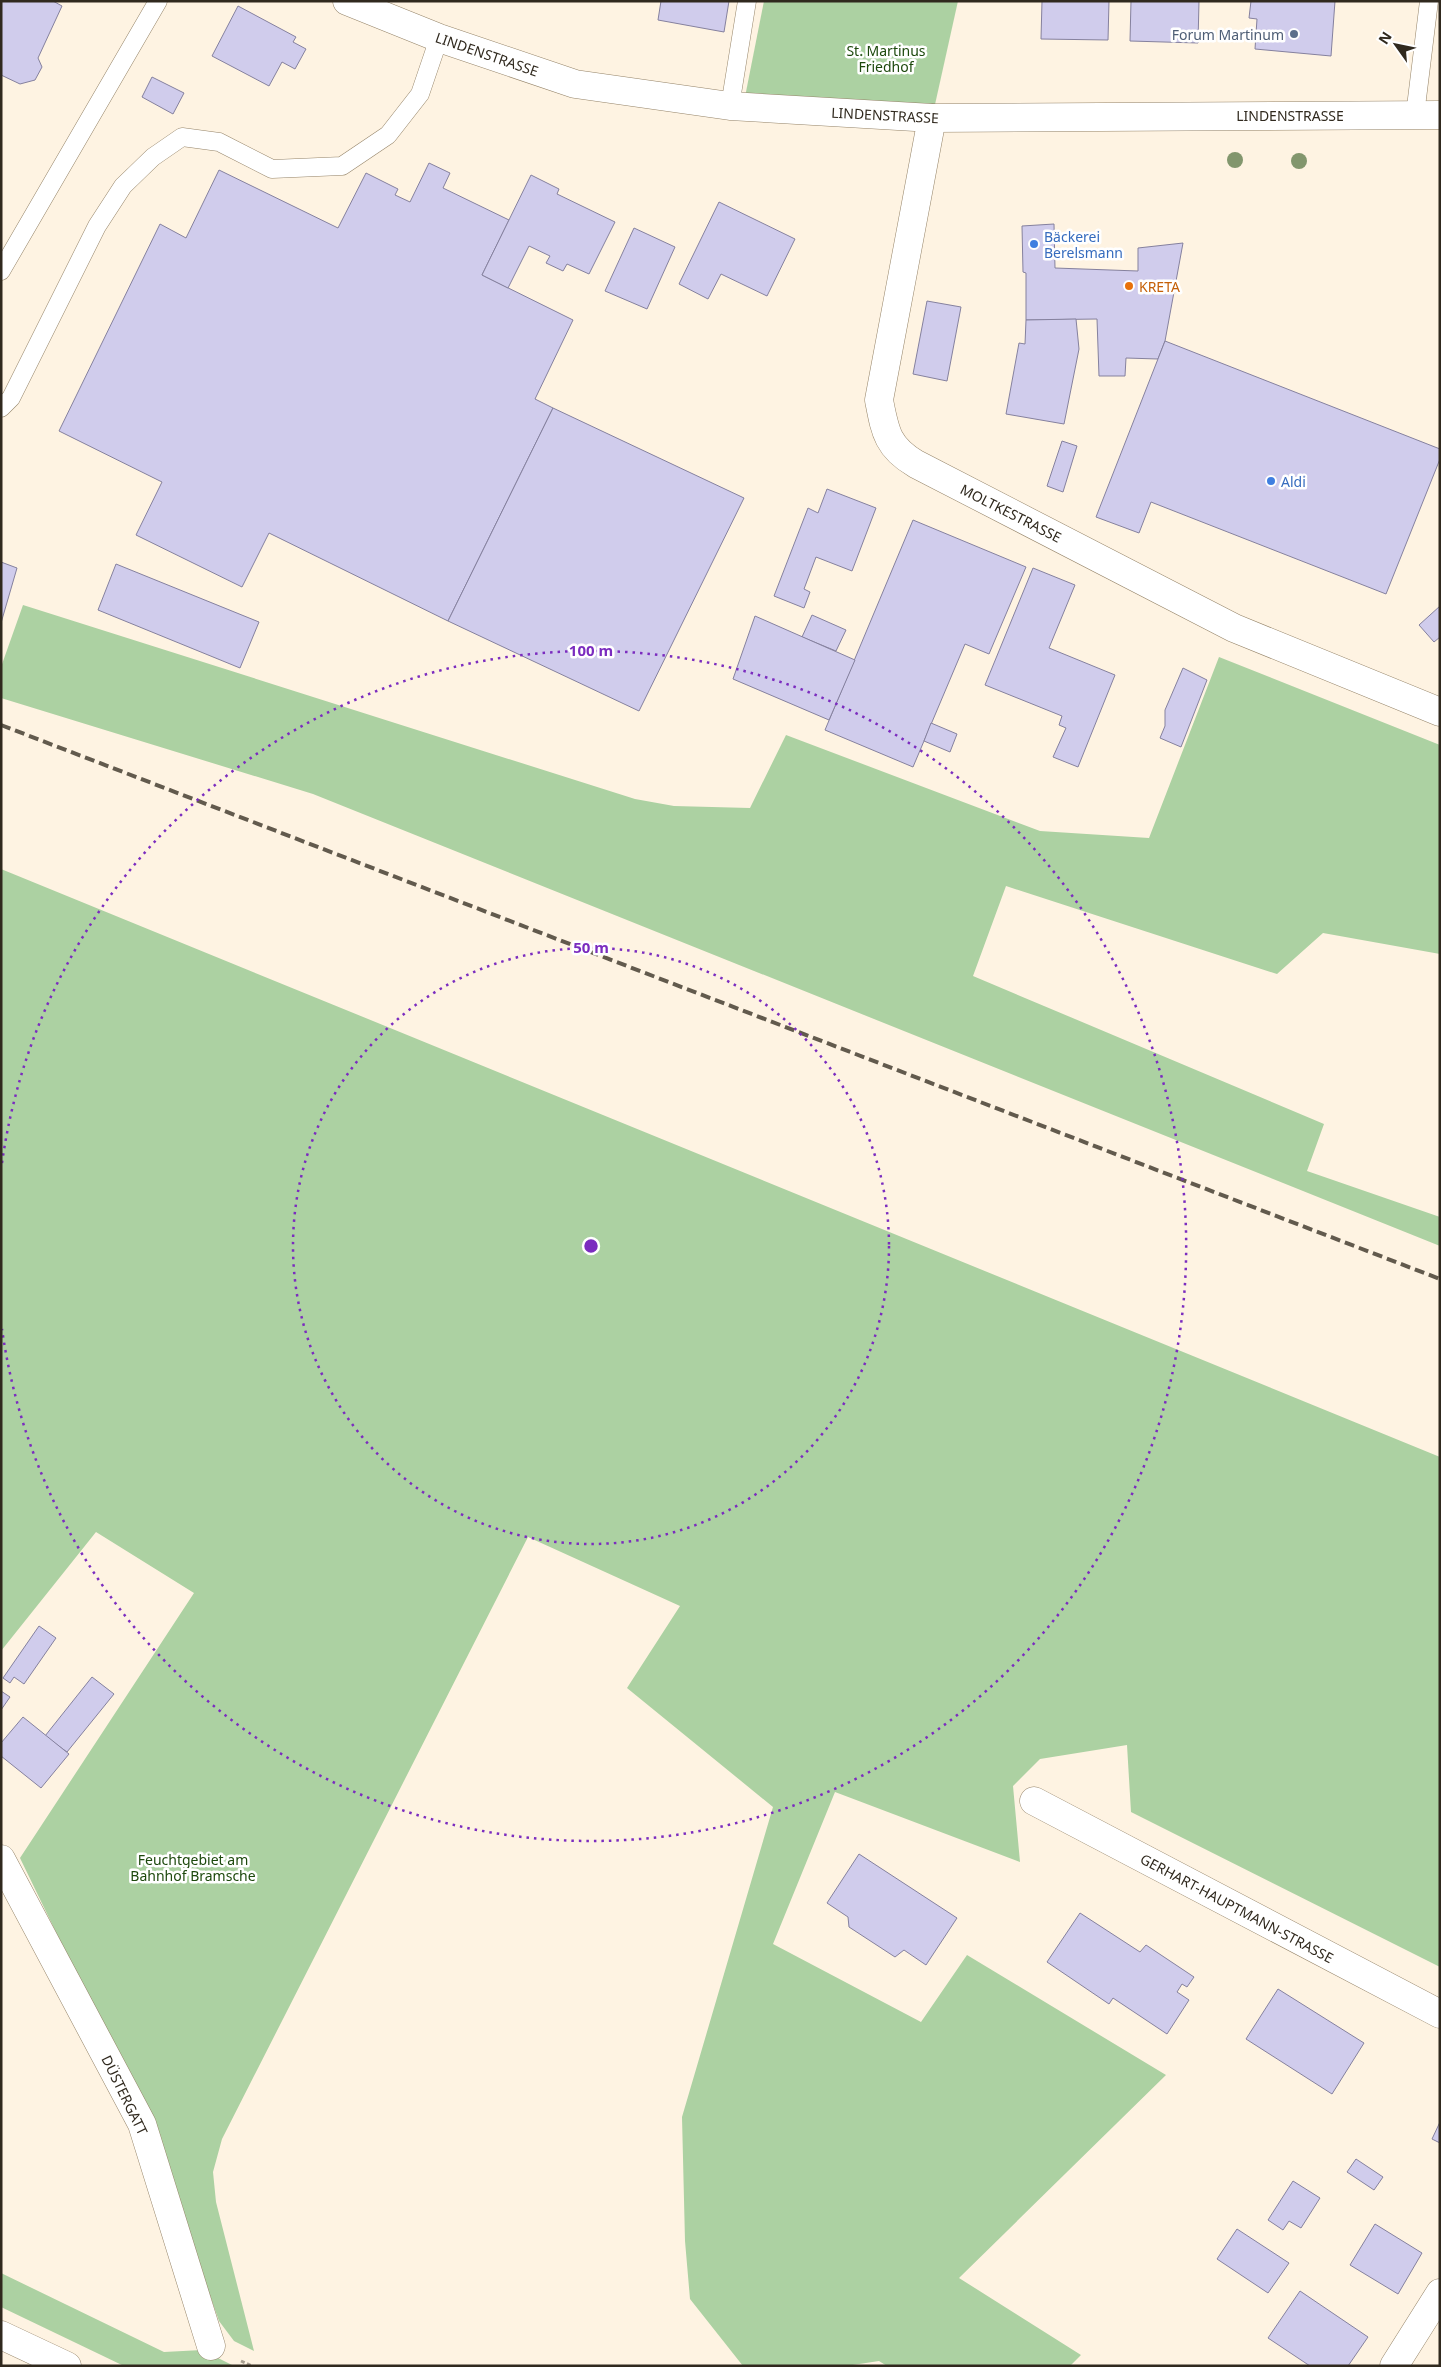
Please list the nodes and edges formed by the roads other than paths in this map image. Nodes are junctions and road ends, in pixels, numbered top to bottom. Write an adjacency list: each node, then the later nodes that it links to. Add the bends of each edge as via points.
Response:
1 (158, 1): 9 (lane)
2 (347, 1): 5 (main road, LINDENSTRASSE)
3 (747, 1): 6 (lane)
4 (1429, 1): 7 (lane)
5 (439, 38): 6 (main road, LINDENSTRASSE, via 575,84); 10 (lane, via 420,94 388,135 342,166 272,169 219,142 182,137 153,157 123,186 97,226 11,398)
6 (730, 106): 8 (main road, LINDENSTRASSE)
7 (1427, 115): 8 (main road, LINDENSTRASSE)
8 (932, 118): 11 (main road, MOLTKESTRASSE, via 878,400 886,437 894,448 916,464 1234,628)
9 (1, 271)
10 (1, 408)
11 (1440, 712)
12 (1034, 1801): 14 (main road, GERHART-HAUPTMANN-STRASSE)
13 (1, 1859): 17 (main road, DÜSTERGATT, via 142,2124)
14 (1440, 2014)
15 (1440, 2293): 19 (main road)
16 (1, 2335): 18 (main road)
17 (211, 2346)
18 (66, 2366)
19 (1394, 2366)

